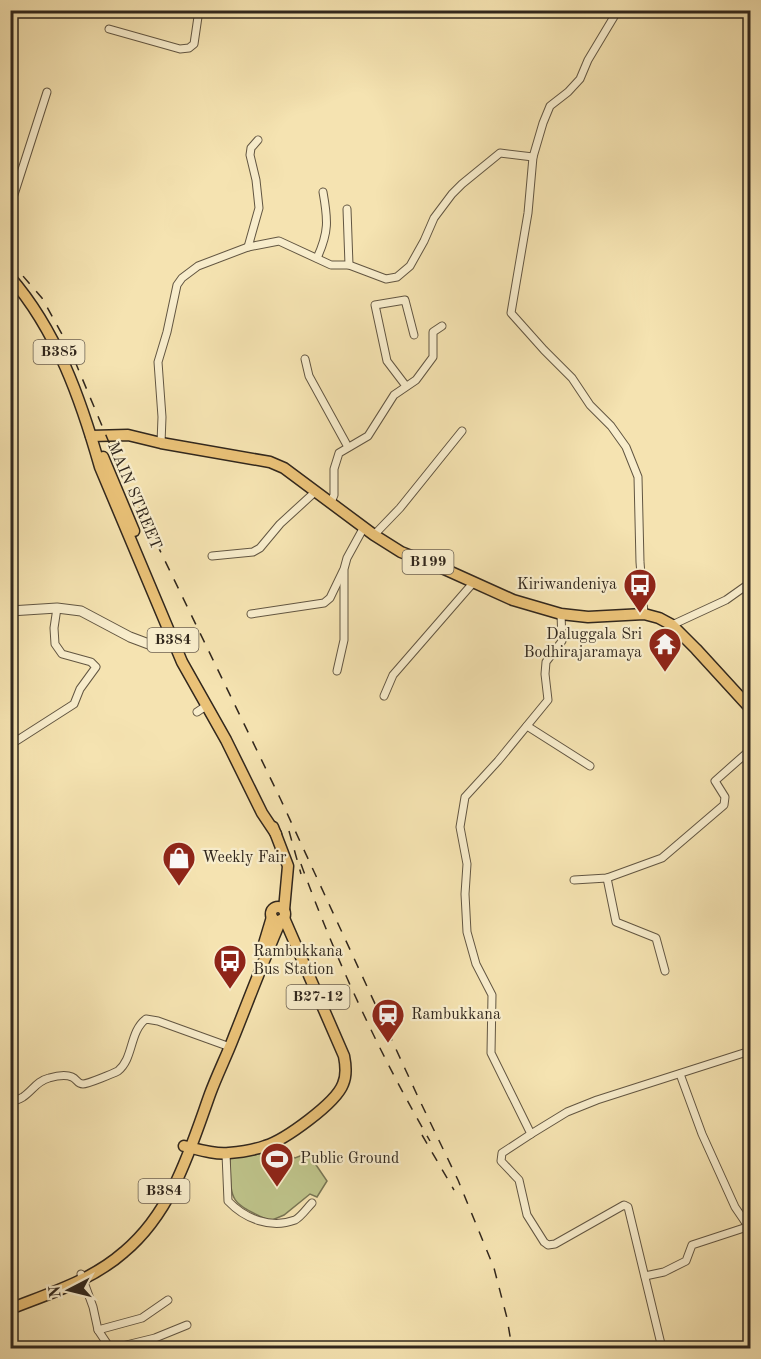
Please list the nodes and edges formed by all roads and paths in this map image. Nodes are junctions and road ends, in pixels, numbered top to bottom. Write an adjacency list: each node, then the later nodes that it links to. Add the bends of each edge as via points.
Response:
1 (199, 10): 3 (street, via 197,33 189,48 180,49)
2 (618, 10): 6 (street, via 580,79 550,106)
3 (109, 29)
4 (47, 92): 8 (street)
5 (258, 140): 10 (street, via 250,154 259,208)
6 (533, 157): 12 (street, via 500,153 462,184 434,218 410,266 397,277 386,279); 34 (street, via 511,313 572,378 627,447 638,477)
7 (323, 192): 11 (street, via 328,221)
8 (10, 207)
9 (347, 209): 12 (street)
10 (248, 247): 11 (street, via 279,241); 20 (street, via 198,266 177,285 158,362)
11 (317, 258): 12 (street, via 331,265)
12 (349, 265)
13 (10, 277): 19 (main road, B385, via 55,342)
14 (442, 326): 17 (street, via 433,332 433,357 416,380)
15 (414, 335): 17 (street, via 405,300 375,305 387,361)
16 (305, 359): 21 (street, via 309,376)
17 (406, 386): 21 (street, via 394,395 368,436)
18 (462, 431): 25 (street)
19 (91, 436): 20 (main road, B199, via 128,435); 36 (main road, MAIN STREET / B384, via 107,486)
20 (161, 443): 22 (main road, B199, via 270,462)
21 (348, 447): 23 (street, via 339,453 334,469)
22 (316, 491): 23 (main road, B199); 26 (street, via 260,548)
23 (331, 502): 24 (main road, B199)
24 (364, 527): 25 (main road, B199); 27 (street)
25 (374, 535): 28 (main road, B199, via 401,552)
26 (212, 556)
27 (344, 569): 32 (street, via 324,603); 37 (street, via 344,640)
28 (473, 583): 33 (main road, B199); 38 (street, via 393,675)
29 (750, 583): 35 (street, via 726,600)
30 (57, 608): 31 (street); 36 (street, via 81,611 154,646); 41 (street, via 55,644 62,654 92,662 96,667 74,704)
31 (10, 611)
32 (251, 614)
33 (561, 614): 34 (main road, B199); 40 (street, via 562,640 546,662 548,700)
34 (644, 614): 35 (main road, B199)
35 (672, 625): 39 (main road, B199)
36 (175, 640): 44 (main road, MAIN STREET / B384, via 240,753); 44 (main road, MAIN STREET / B384, via 201,709 230,749)
37 (337, 671)
38 (384, 696)
39 (750, 708)
40 (527, 726): 43 (street); 53 (street, via 465,797 460,827 467,864 467,932 476,964 492,995 491,1053)
41 (10, 745)
42 (750, 750): 45 (street, via 716,781 725,797 724,804 662,858)
43 (590, 766)
44 (276, 834): 47 (main road, MAIN STREET / B384, via 288,866)
45 (607, 878): 46 (street); 48 (street, via 616,922 656,938)
46 (574, 880)
47 (279, 915): 49 (main road, MAIN STREET / B384); 55 (main road, B27-12, via 339,1043 346,1077 335,1098 276,1142)
48 (665, 971)
49 (229, 1043): 52 (street, via 146,1019 139,1024 124,1064 116,1072 85,1084 64,1075 48,1078); 54 (main road, B384)
50 (750, 1051): 51 (street)
51 (680, 1074): 53 (street, via 567,1112); 57 (street, via 702,1134 735,1207)
52 (10, 1103)
53 (531, 1134): 58 (street, via 502,1154 501,1161 519,1180 527,1215 544,1242 555,1244 628,1207)
54 (187, 1147): 55 (main road, B27-12); 59 (main road, B384, via 169,1197 149,1227 124,1253)
55 (226, 1154): 56 (street, via 228,1201 236,1209 268,1224 297,1219)
56 (312, 1203)
57 (749, 1228): 58 (street, via 692,1245 686,1261)
58 (645, 1276): 65 (street)
59 (82, 1277): 61 (main road, B384); 63 (street)
60 (168, 1300): 63 (street, via 142,1318)
61 (10, 1309)
62 (187, 1325): 64 (street, via 155,1338)
63 (98, 1330): 64 (street)
64 (112, 1348)
65 (662, 1348)

